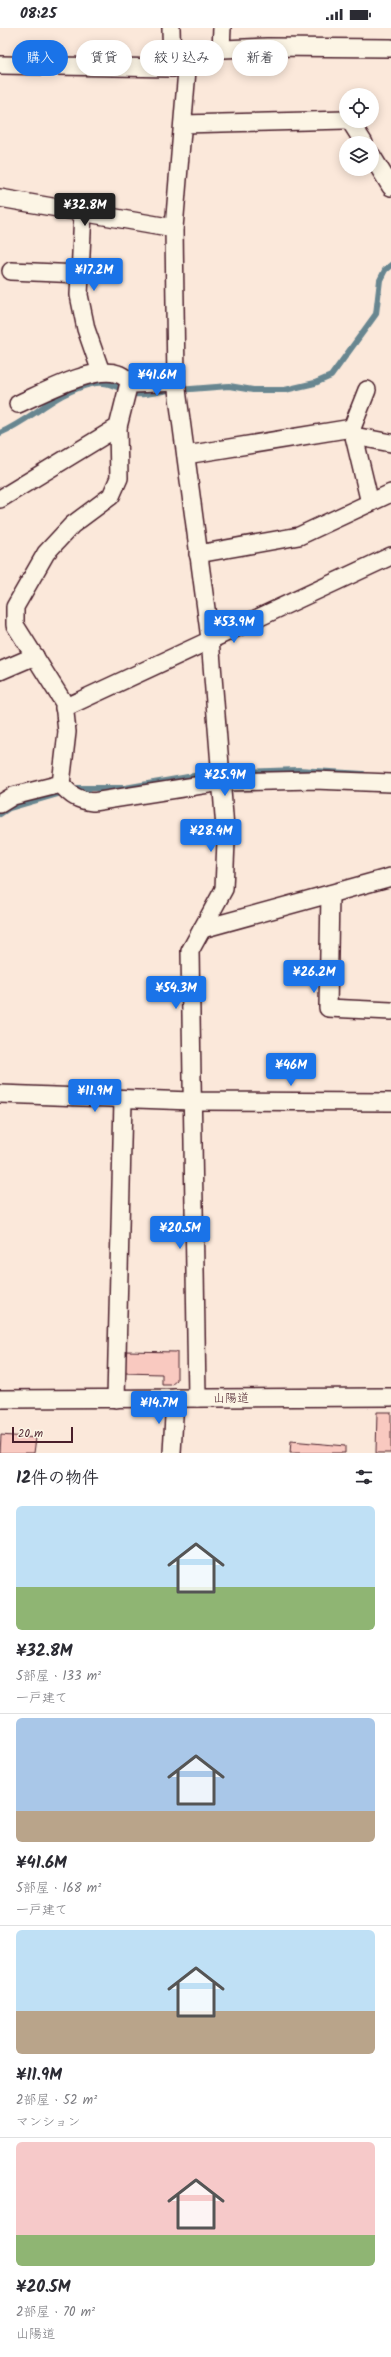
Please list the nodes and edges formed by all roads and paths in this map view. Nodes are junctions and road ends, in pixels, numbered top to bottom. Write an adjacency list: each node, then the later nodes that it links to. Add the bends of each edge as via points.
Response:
1 (171, 28): 3 (street)
2 (222, 28): 4 (street)
3 (171, 40)
4 (221, 40)
5 (391, 48): 6 (street)
6 (224, 49)
7 (0, 65): 8 (street)
8 (140, 67)
9 (187, 76): 11 (street)
10 (339, 120): 11 (street)
11 (183, 124): 16 (street)
12 (379, 167): 13 (street)
13 (391, 187)
14 (0, 198): 15 (street)
15 (83, 212): 16 (street); 18 (street)
16 (174, 228): 20 (street)
17 (11, 271): 18 (street)
18 (80, 274): 19 (street, via 79,294 86,329)
19 (100, 372): 21 (street, via 118,373); 23 (street)
20 (177, 387): 21 (street); 27 (street)
21 (129, 389): 24 (street)
22 (368, 390): 25 (street)
23 (18, 404)
24 (118, 427): 29 (street); 34 (street, via 119,478 111,496 72,526 46,553 15,607 15,625)
25 (353, 432): 26 (street); 27 (street); 30 (street)
26 (391, 443)
27 (186, 455): 31 (street)
28 (391, 493): 30 (street)
29 (0, 499)
30 (370, 503): 31 (street, via 300,536)
31 (198, 554): 33 (street)
32 (391, 556): 33 (street)
33 (210, 639): 36 (street); 37 (street)
34 (34, 656): 35 (street); 36 (street, via 64,703)
35 (0, 671)
36 (64, 708): 39 (street, via 67,732)
37 (220, 776): 38 (street); 39 (street, via 93,802 79,800); 43 (street, via 226,841 224,889)
38 (391, 783)
39 (66, 789): 40 (street, via 13,796)
40 (0, 804)
41 (391, 877): 42 (street)
42 (330, 894): 43 (street); 44 (street, via 328,1008)
43 (202, 929): 47 (street, via 190,951)
44 (391, 1010)
45 (0, 1094): 46 (street)
46 (123, 1100): 47 (street); 53 (street)
47 (191, 1101): 48 (street); 51 (street)
48 (391, 1102)
49 (391, 1397): 51 (street, 山陽道)
50 (175, 1398): 51 (street, 山陽道); 53 (street, 山陽道); 54 (street)
51 (197, 1398)
52 (0, 1399): 53 (street, 山陽道)
53 (116, 1399)
54 (172, 1453)

